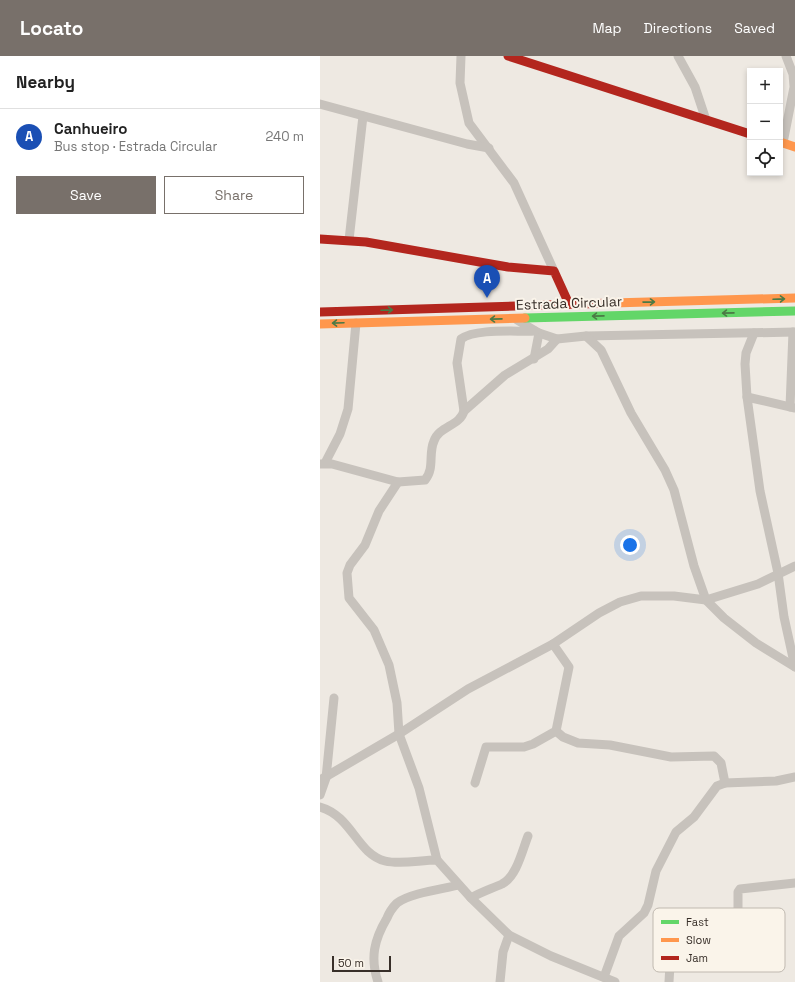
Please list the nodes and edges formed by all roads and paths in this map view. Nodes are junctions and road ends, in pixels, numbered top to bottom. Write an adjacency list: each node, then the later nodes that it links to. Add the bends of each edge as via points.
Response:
1 (462, 56): 13 (street, via 460,83 469,123)
2 (508, 56): 8 (main road)
3 (678, 56): 8 (street, via 695,87)
4 (786, 56): 5 (street)
5 (794, 74): 10 (street, via 794,96)
6 (320, 104): 7 (street)
7 (363, 116): 13 (street); 15 (street)
8 (706, 120): 9 (main road)
9 (747, 133)
10 (783, 140)
11 (783, 143): 12 (main road)
12 (795, 147)
13 (489, 148): 16 (street, via 514,183)
14 (320, 238): 15 (main road)
15 (349, 240): 16 (main road, via 503,266)
16 (554, 270): 18 (main road)
17 (795, 298): 18 (main road, Estrada Circular, one-way to 17)
18 (569, 304): 20 (main road, Estrada Circular, one-way to 18)
19 (795, 311): 21 (main road, Estrada Circular, one-way to 21)
20 (320, 312)
21 (515, 319): 22 (main road, Estrada Circular, one-way to 22); 24 (street)
22 (356, 323): 23 (main road, Estrada Circular, one-way to 23); 35 (street, via 348,408 340,434)
23 (320, 324)
24 (537, 332): 29 (street); 31 (street); 34 (street, via 481,333 467,335 461,339 457,363)
25 (794, 332): 26 (street); 33 (street)
26 (754, 333): 28 (street); 32 (street, via 745,359)
27 (586, 336): 28 (street); 29 (street); 30 (street)
28 (606, 336): 30 (street)
29 (557, 339): 31 (street)
30 (601, 350): 39 (street, via 674,490 694,566)
31 (534, 359): 34 (street, via 505,375)
32 (747, 397): 33 (street); 38 (street, via 760,491)
33 (792, 407)
34 (464, 411): 36 (street, via 458,421 438,434 434,441 431,468 425,480)
35 (323, 464): 36 (street)
36 (398, 482): 44 (street, via 379,511 365,545 350,564 347,573 349,598 374,630 389,665 397,703)
37 (795, 566): 38 (street)
38 (778, 573): 39 (street, via 758,584); 41 (street)
39 (706, 600): 40 (street, via 674,596 641,596 620,602); 41 (street, via 756,643)
40 (553, 644): 43 (street, via 569,667); 44 (street, via 468,689)
41 (795, 667)
42 (334, 698): 46 (street)
43 (556, 731): 47 (street, via 524,747 486,747); 48 (street, via 578,743 610,745 671,758 714,756 721,762)
44 (398, 734): 46 (street); 52 (street, via 419,788)
45 (795, 777): 48 (street, via 776,781)
46 (323, 780): 49 (street)
47 (475, 783)
48 (725, 783): 59 (street, via 717,786 694,817 676,832 656,871 644,913 619,936)
49 (320, 795)
50 (320, 807): 52 (street, via 331,810 340,817 360,843 383,860)
51 (528, 836): 55 (street, via 509,878 502,884)
52 (437, 860): 54 (street)
53 (795, 883): 56 (street, via 740,889)
54 (459, 885): 55 (street); 60 (street, via 411,897 398,903 377,934 374,954)
55 (471, 898): 57 (street)
56 (738, 908)
57 (510, 935): 59 (street, via 551,956); 61 (street, via 504,952)
58 (670, 972): 63 (street)
59 (604, 977): 62 (street)
60 (378, 982)
61 (500, 982)
62 (615, 982)
63 (669, 982)

